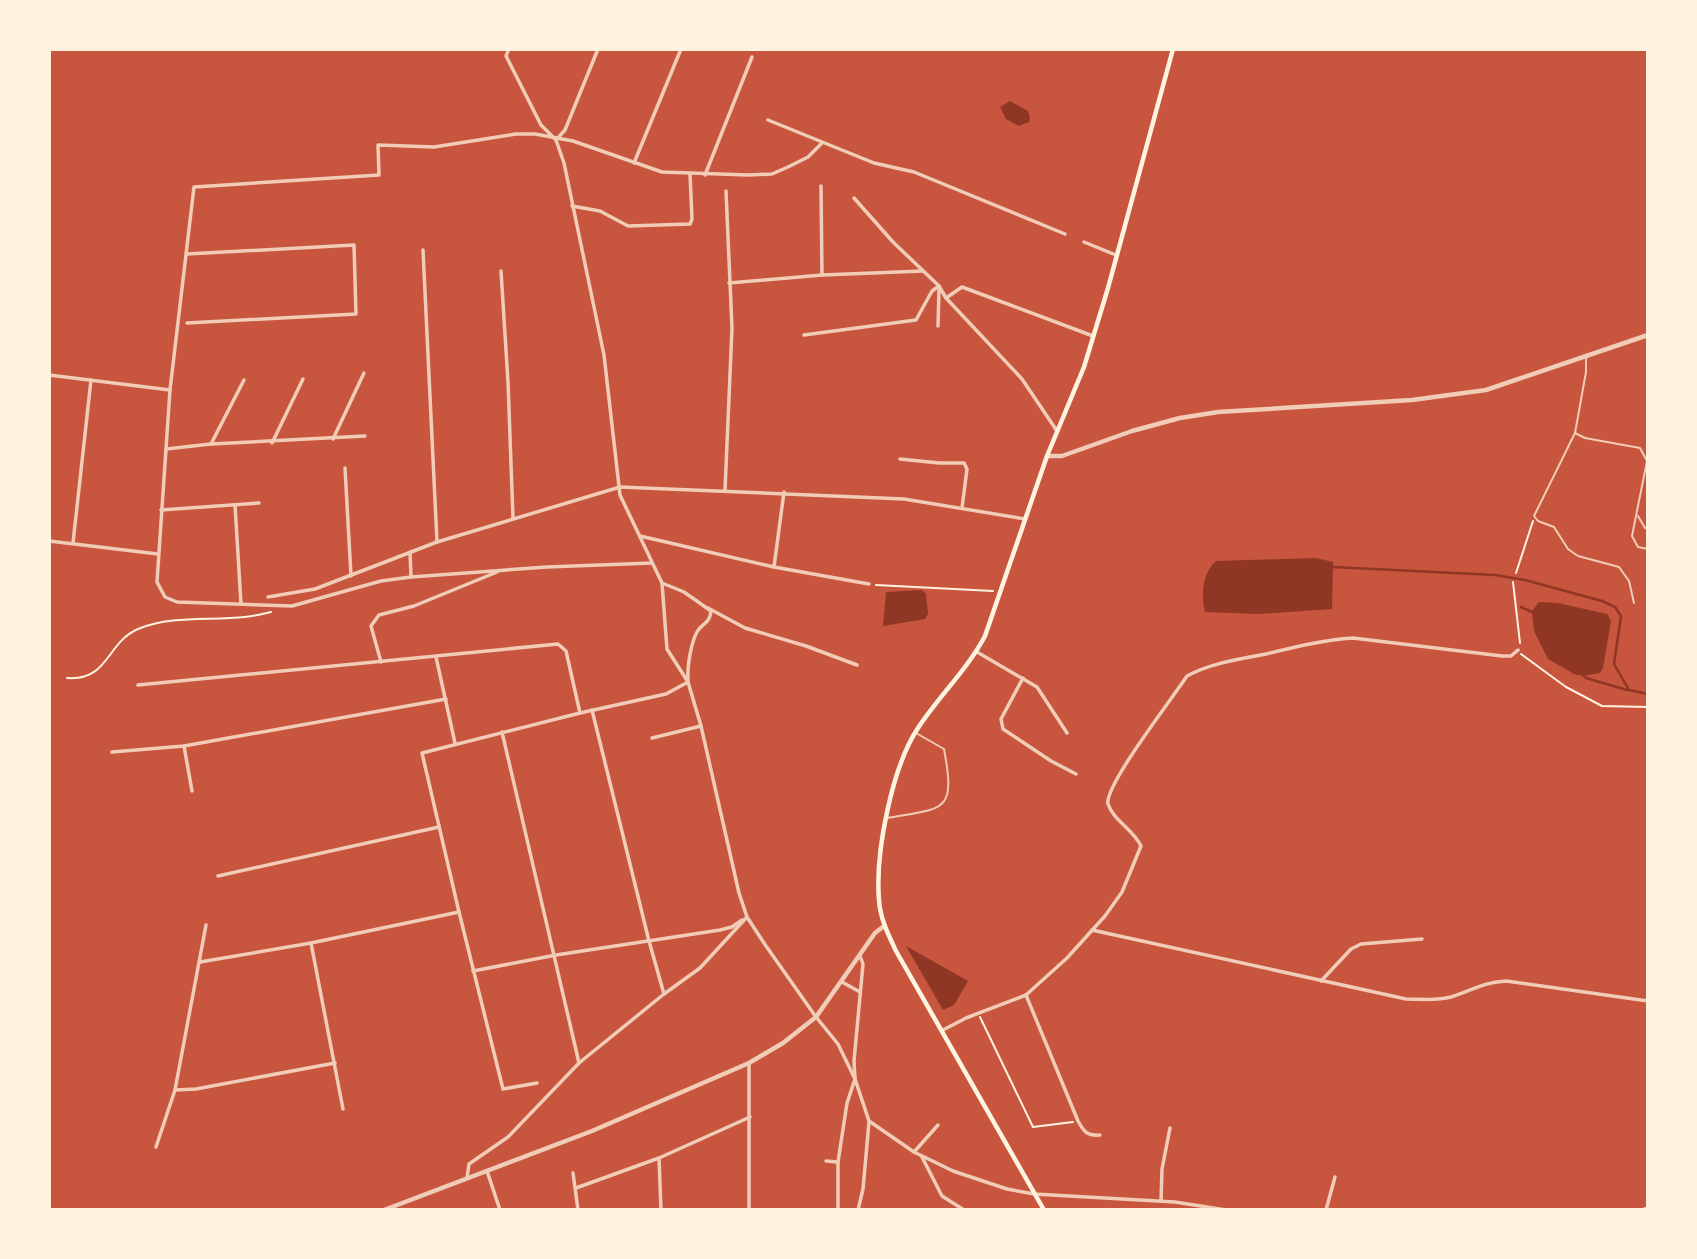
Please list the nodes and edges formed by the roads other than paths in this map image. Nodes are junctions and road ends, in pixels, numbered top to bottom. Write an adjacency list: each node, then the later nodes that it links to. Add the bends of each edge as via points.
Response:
1 (501, 49): 6 (lane)
2 (509, 49): 6 (street)
3 (598, 49): 9 (street, via 565,130)
4 (681, 49): 11 (street)
5 (1173, 49): 22 (main road)
6 (506, 56): 9 (street, via 541,125)
7 (752, 57): 13 (street)
8 (768, 120): 10 (street)
9 (556, 140): 11 (street, via 573,141); 17 (street); 21 (street, via 516,134 434,147 378,145 379,174 194,187)
10 (822, 143): 13 (street, via 807,157 772,174); 18 (street, via 914,172)
11 (634, 163): 12 (street)
12 (690, 174): 13 (street); 17 (street, via 690,224 628,226 600,211)
13 (705, 175)
14 (821, 186): 25 (street)
15 (726, 191): 26 (street)
16 (853, 198): 24 (street)
17 (572, 205): 51 (street, via 604,355)
18 (1065, 234)
19 (1084, 242): 22 (street)
20 (423, 250): 64 (street)
21 (187, 254): 29 (street, via 354,246 356,314); 40 (street)
22 (1116, 255): 33 (main road)
23 (501, 271): 59 (street)
24 (923, 271): 25 (street); 27 (street)
25 (822, 275): 26 (street)
26 (729, 283): 52 (street, via 732,328)
27 (939, 286): 28 (street); 30 (street); 31 (street, via 916,320)
28 (946, 298): 33 (street, via 962,287); 41 (street, via 1022,379)
29 (187, 323)
30 (938, 326)
31 (804, 335)
32 (1648, 335): 34 (street)
33 (1093, 336): 41 (main road)
34 (1586, 356): 42 (lane); 48 (street, via 1486,390 1412,400 1218,412 1132,431 1062,456)
35 (364, 373): 44 (street)
36 (49, 375): 38 (street)
37 (303, 379): 45 (street)
38 (91, 380): 40 (street); 65 (street)
39 (244, 380): 46 (street)
40 (170, 390): 47 (street)
41 (1057, 431): 48 (main road)
42 (1575, 433): 58 (lane, via 1640,448 1647,461); 79 (lane, via 1534,516 1554,527 1578,556 1619,567 1629,581)
43 (365, 436): 44 (street)
44 (333, 439): 45 (street)
45 (272, 443): 46 (street)
46 (211, 444): 47 (street)
47 (166, 449): 57 (street)
48 (1047, 456): 60 (main road)
49 (900, 459): 56 (street, via 964,463)
50 (345, 468): 72 (street)
51 (620, 487): 52 (street); 59 (street); 62 (street, via 623,504)
52 (725, 490): 53 (street)
53 (784, 492): 56 (street, via 904,499); 70 (street)
54 (259, 503): 55 (street)
55 (235, 505): 57 (street); 80 (street)
56 (962, 508): 60 (street)
57 (161, 510): 68 (street)
58 (1637, 515): 61 (lane); 66 (lane, via 1632,536 1638,547)
59 (513, 518): 64 (street)
60 (1026, 519): 83 (main road)
61 (1648, 529)
62 (640, 536): 69 (street); 70 (street)
63 (49, 541): 65 (street)
64 (438, 542): 67 (street)
65 (73, 543): 68 (street)
66 (1648, 549)
67 (410, 552): 72 (street); 73 (street)
68 (158, 554): 80 (street, via 158,588 168,600)
69 (652, 563): 71 (street); 74 (street)
70 (774, 568): 76 (street)
71 (502, 570): 73 (street); 85 (street, via 414,606 379,615 371,626)
72 (351, 576): 75 (street)
73 (411, 577): 77 (street, via 381,580)
74 (662, 583): 81 (street); 88 (street, via 667,649)
75 (330, 584): 77 (street); 78 (street)
76 (869, 584)
77 (330, 595): 80 (street, via 292,606)
78 (268, 597)
79 (1634, 603)
80 (242, 605)
81 (708, 608): 86 (street, via 746,628); 88 (street, via 711,616 695,638)
82 (1518, 650): 110 (street, via 1502,656 1333,639 1227,662 1187,676 1108,795 1109,806 1141,846 1122,892)
83 (976, 652): 87 (street); 95 (main road)
84 (436, 657): 85 (street); 90 (street); 92 (street, via 562,645)
85 (381, 662): 89 (street)
86 (857, 665)
87 (1023, 678): 96 (street, via 1037,687); 101 (street, via 1001,719 1003,729)
88 (688, 682): 91 (street, via 666,694); 93 (street)
89 (138, 685)
90 (446, 699): 98 (street); 99 (street)
91 (592, 710): 92 (street); 112 (street)
92 (580, 713): 94 (street)
93 (701, 726): 97 (street); 107 (street)
94 (502, 732): 98 (street); 114 (street)
95 (915, 733): 103 (main road, via 895,779); 103 (lane, via 944,750 950,779 947,798 940,807)
96 (1067, 733)
97 (652, 738)
98 (455, 743): 104 (street, via 422,753)
99 (184, 746): 100 (street); 102 (street)
100 (113, 752)
101 (1076, 774)
102 (192, 791)
103 (887, 818): 109 (main road, via 879,877)
104 (439, 827): 105 (street); 106 (street)
105 (218, 876)
106 (458, 912): 113 (street); 117 (street)
107 (747, 916): 112 (street, via 732,927); 121 (street, via 700,968); 124 (street)
108 (206, 925): 116 (street)
109 (884, 926): 115 (street); 125 (main road)
110 (1092, 930): 118 (street); 122 (street)
111 (1422, 939): 118 (street, via 1361,944)
112 (649, 941): 114 (street); 121 (street)
113 (311, 943): 116 (street); 126 (street)
114 (556, 955): 117 (street); 127 (street)
115 (859, 955): 119 (street); 120 (street, via 863,964)
116 (200, 962): 131 (street)
117 (473, 971): 130 (street, via 503,1089)
118 (1321, 981): 123 (street, via 1406,999 1436,1000 1485,983 1506,981)
119 (842, 982): 120 (street); 124 (street)
120 (860, 992): 129 (street)
121 (664, 994): 127 (street)
122 (1026, 995): 125 (street); 137 (street, via 1078,1121 1084,1132)
123 (1648, 1001)
124 (816, 1017): 128 (street); 129 (street, via 838,1044)
125 (943, 1030): 149 (main road)
126 (335, 1063): 131 (street); 132 (street)
127 (579, 1063): 147 (street, via 509,1137 469,1164)
128 (749, 1063): 133 (street); 144 (street, via 592,1132)
129 (855, 1079): 134 (street); 143 (street)
130 (537, 1083)
131 (175, 1090): 138 (street)
132 (343, 1109)
133 (750, 1117): 141 (street); 156 (street)
134 (869, 1121): 139 (street); 158 (street)
135 (938, 1125): 139 (street)
136 (1170, 1128): 150 (street)
137 (1100, 1135)
138 (156, 1147)
139 (914, 1152): 140 (street)
140 (921, 1155): 149 (street, via 981,1182); 159 (street, via 942,1196)
141 (659, 1158): 148 (street); 155 (street)
142 (826, 1161): 143 (street)
143 (838, 1162): 157 (street)
144 (487, 1171): 147 (street); 153 (street)
145 (573, 1173): 148 (street)
146 (1335, 1177): 162 (street)
147 (467, 1178): 152 (street)
148 (576, 1188): 154 (street)
149 (1034, 1194): 150 (street); 160 (main road)
150 (1161, 1201): 161 (street)
151 (1648, 1208): 163 (street)
152 (384, 1210)
153 (500, 1210)
154 (578, 1210)
155 (661, 1210)
156 (749, 1210)
157 (838, 1210)
158 (858, 1210)
159 (964, 1210)
160 (1044, 1210)
161 (1226, 1210)
162 (1326, 1210)
163 (1642, 1210)

